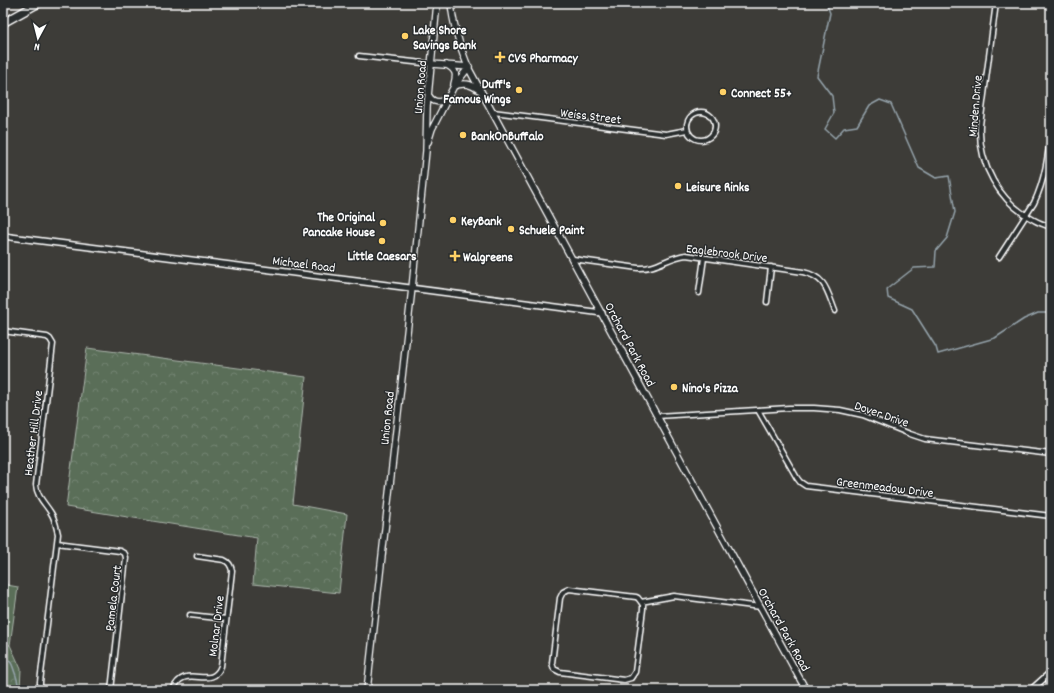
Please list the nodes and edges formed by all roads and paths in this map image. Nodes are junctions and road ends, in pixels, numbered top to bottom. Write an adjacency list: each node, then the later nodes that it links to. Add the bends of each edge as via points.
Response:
1 (38, 3): 5 (highway)
2 (437, 3): 7 (main road, Union Road)
3 (451, 3): 9 (main road, Orchard Park Road, via 452,21)
4 (996, 3): 18 (street, Minden Drive, via 980,125 981,142 994,182 1007,199)
5 (3, 24)
6 (359, 56): 7 (street)
7 (432, 64): 8 (main road); 12 (main road, Union Road)
8 (445, 64): 9 (main road); 10 (main road, via 455,71)
9 (469, 67): 10 (main road, Union Road); 11 (main road, Orchard Park Road)
10 (454, 86): 11 (main road, via 468,84); 13 (main road, Union Road)
11 (482, 92): 14 (main road, Orchard Park Road)
12 (428, 96): 13 (main road, via 436,102); 17 (main road, Union Road)
13 (447, 99): 17 (main road, Union Road)
14 (493, 112): 15 (street, Weiss Street, via 666,134); 23 (main road, Orchard Park Road)
15 (687, 130): 15 (street, via 694,139 705,140 714,133 712,117 702,112 692,115 688,120)
16 (1051, 131): 18 (street, via 1040,189)
17 (426, 148): 25 (main road, Union Road)
18 (1026, 216): 19 (street, Minden Drive); 21 (street)
19 (1051, 227)
20 (3, 236): 25 (street, Michael Road)
21 (1000, 257)
22 (704, 258): 23 (street, Eaglebrook Drive, via 681,256 641,268); 24 (street, Eaglebrook Drive); 26 (street)
23 (572, 259): 29 (main road, Orchard Park Road)
24 (772, 267): 27 (street); 28 (street, Eaglebrook Drive, via 818,277)
25 (412, 288): 29 (street, Michael Road); 45 (main road, Union Road)
26 (699, 292)
27 (767, 302)
28 (835, 311)
29 (602, 313): 32 (main road, Orchard Park Road)
30 (3, 331): 35 (street, Heather Hill Drive, via 47,337 53,344 36,485 37,494 54,520 58,534)
31 (758, 410): 32 (street, Dover Drive); 33 (street, Dover Drive, via 840,410 863,415 925,439); 34 (street, Greenmeadow Drive, via 797,478 806,486)
32 (657, 416): 38 (main road, Orchard Park Road)
33 (1051, 454)
34 (1051, 516)
35 (57, 543): 42 (street, Heather Hill Drive, via 40,682); 43 (street, Pamela Court, via 120,550 126,558)
36 (197, 556): 40 (street, Molnar Drive, via 224,560 230,564 232,571)
37 (641, 602): 37 (street, via 643,609 635,672 631,678 624,680 560,672 554,669 552,659 563,592 569,589 636,597); 38 (street, via 674,596)
38 (761, 607): 46 (main road, Orchard Park Road)
39 (190, 615): 40 (street)
40 (226, 619): 44 (street, Molnar Drive, via 221,666 217,673 207,678 184,677 177,682)
41 (1051, 672): 47 (street)
42 (44, 690)
43 (111, 690)
44 (173, 690)
45 (367, 690)
46 (806, 690)
47 (1031, 690)

